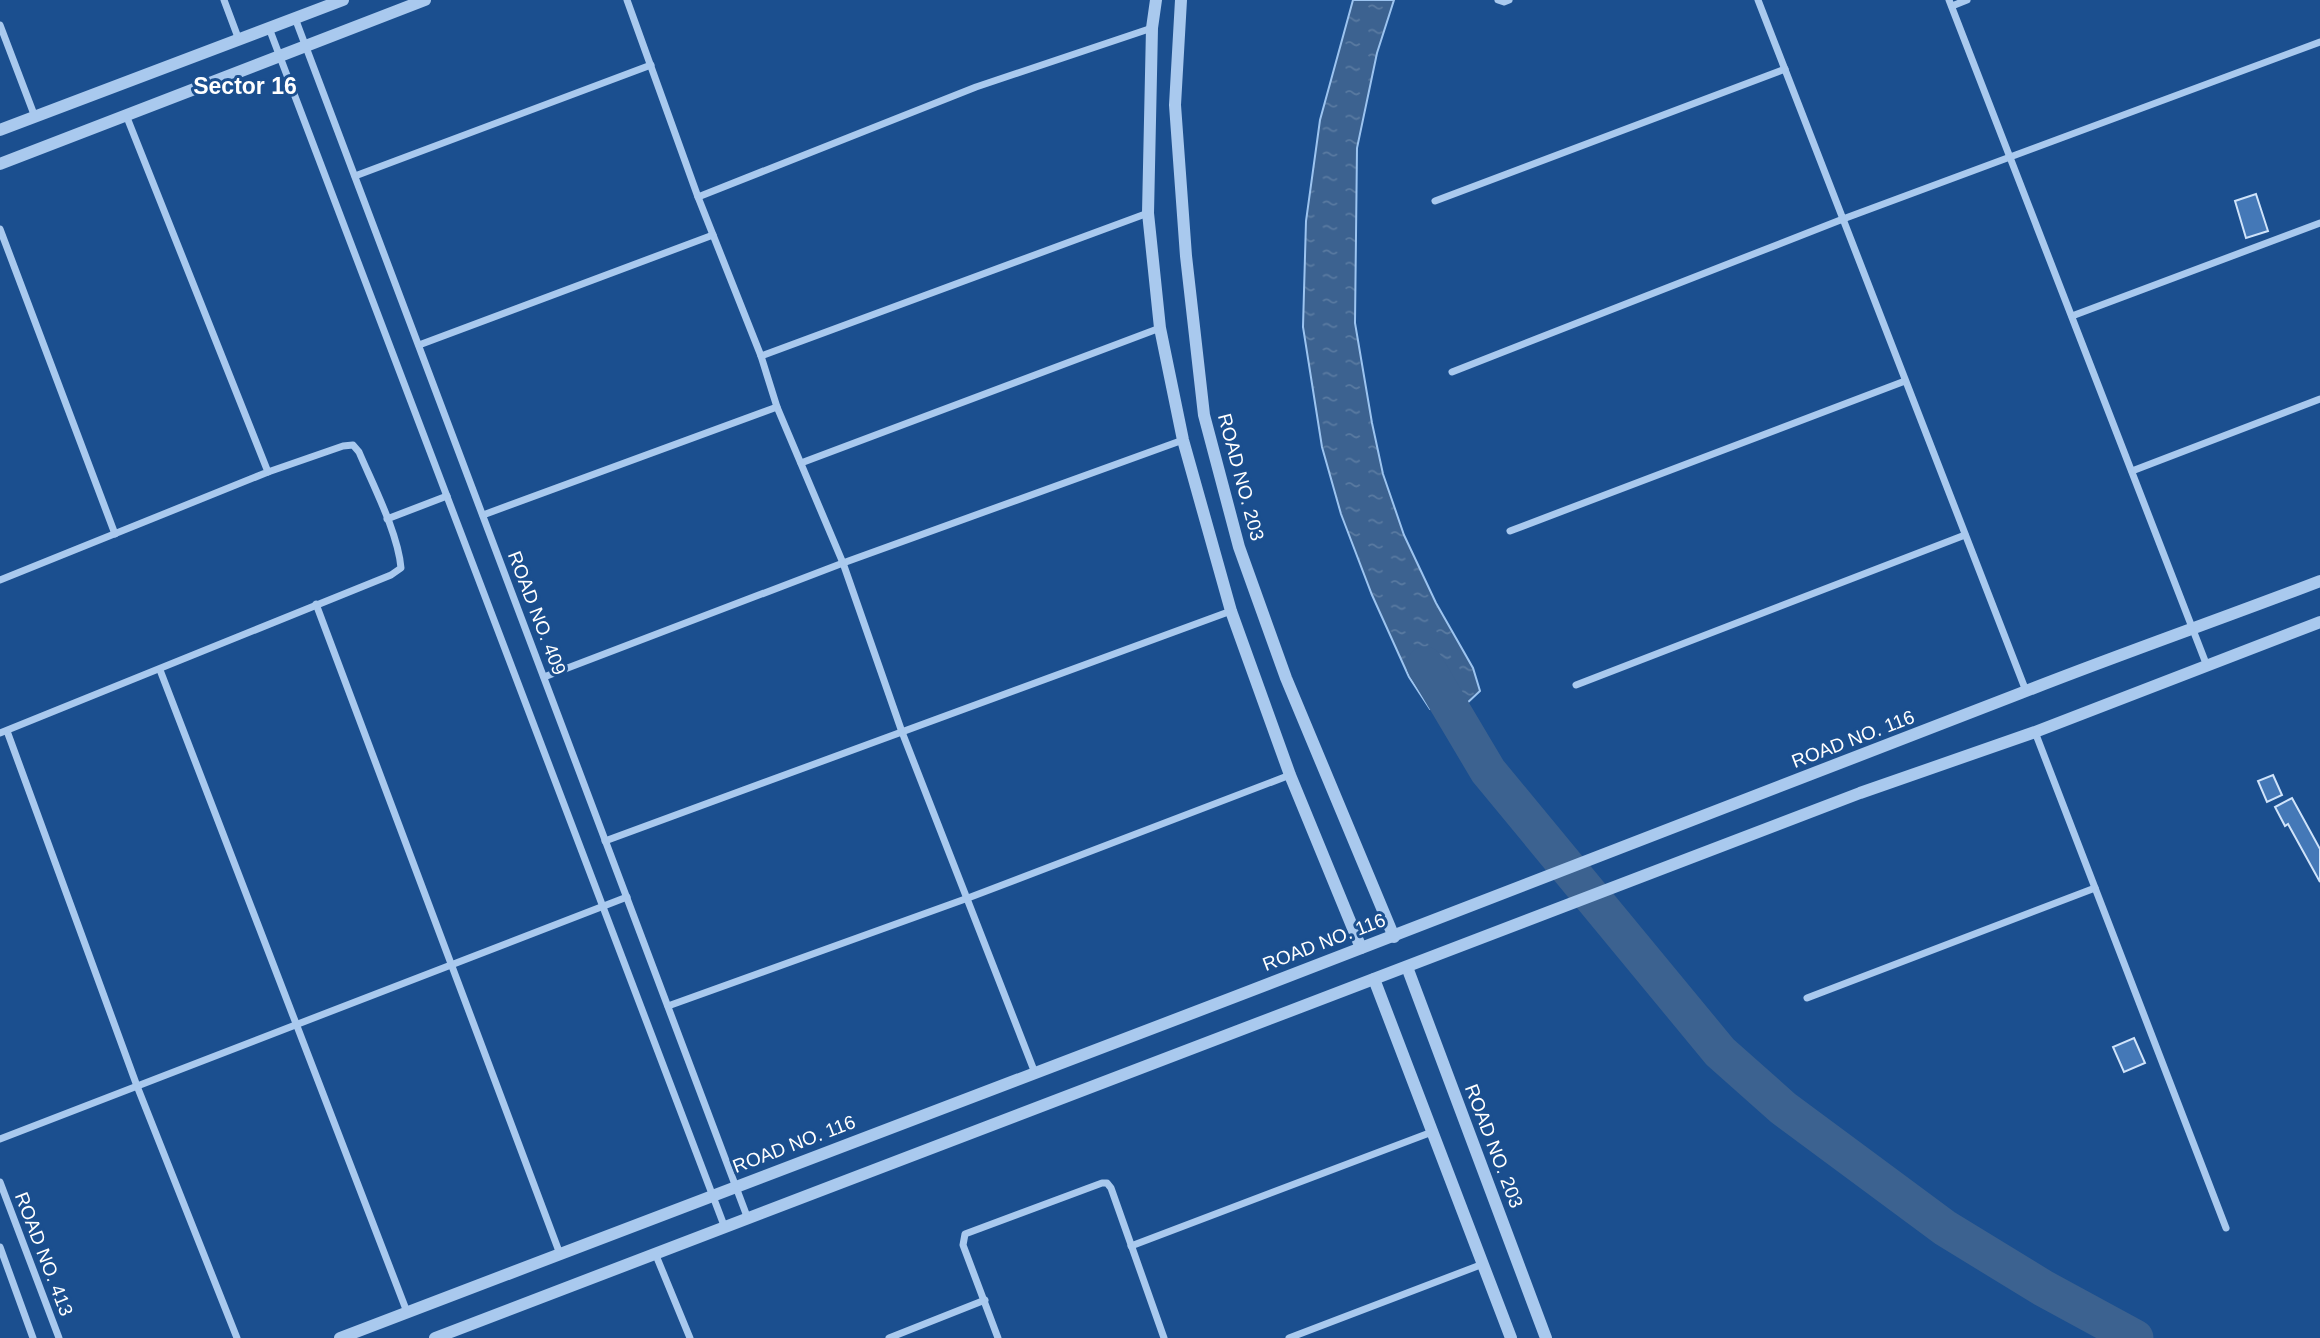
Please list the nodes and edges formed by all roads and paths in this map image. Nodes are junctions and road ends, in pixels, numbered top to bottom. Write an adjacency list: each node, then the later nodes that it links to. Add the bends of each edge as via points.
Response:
1 (224, 0): 16 (street)
2 (343, 0): 12 (street)
3 (425, 0): 18 (street)
4 (627, 0): 20 (street)
5 (1156, 0): 15 (street)
6 (1181, 0): 74 (street, ROAD NO. 203, via 1175,105 1204,415 1239,547 1286,678)
7 (1498, 0): 8 (street)
8 (1509, 0)
9 (1758, 0): 21 (street)
10 (1967, 0): 11 (street)
11 (1950, 3): 25 (street)
12 (295, 18): 14 (street); 18 (street, ROAD NO. 409)
13 (0, 25): 23 (street)
14 (269, 28): 16 (street); 19 (street)
15 (1152, 28): 28 (street, via 976,87); 30 (street)
16 (239, 40): 23 (street)
17 (2320, 42): 25 (street)
18 (306, 46): 19 (street); 27 (street, ROAD NO. 409)
19 (280, 56): 22 (street); 47 (street)
20 (651, 65): 27 (street); 28 (street)
21 (1784, 69): 29 (street); 31 (street)
22 (126, 116): 26 (street); 46 (street)
23 (36, 117): 24 (street)
24 (0, 131)
25 (2010, 156): 31 (street); 35 (street)
26 (0, 164)
27 (355, 176): 37 (street, ROAD NO. 409)
28 (698, 197): 34 (street)
29 (1435, 201)
30 (1148, 213): 36 (street); 38 (street)
31 (1843, 219): 39 (street); 40 (street)
32 (2320, 223): 35 (street)
33 (0, 229): 51 (street)
34 (713, 235): 37 (street); 38 (street)
35 (2072, 316): 45 (street)
36 (1160, 328): 43 (street); 44 (street)
37 (419, 345): 48 (street, ROAD NO. 409)
38 (761, 356): 42 (street)
39 (1452, 372)
40 (1905, 381): 50 (street); 52 (street)
41 (2320, 399): 45 (street)
42 (777, 407): 44 (street); 48 (street)
43 (1183, 440): 53 (street); 57 (street)
44 (801, 463): 53 (street)
45 (2132, 471): 59 (street)
46 (268, 472): 49 (street, via 353,445); 51 (street)
47 (447, 496): 49 (street); 73 (street)
48 (483, 515): 62 (street, ROAD NO. 409)
49 (387, 519): 56 (street, via 401,568)
50 (1510, 531)
51 (115, 534): 54 (street)
52 (1965, 535): 63 (street); 64 (street)
53 (844, 563): 62 (street); 66 (street)
54 (0, 580)
55 (2320, 580): 59 (street, ROAD NO. 116)
56 (316, 604): 61 (street); 76 (street)
57 (1231, 611): 66 (street); 68 (street)
58 (2320, 622): 60 (street)
59 (2193, 630): 60 (street); 64 (street, ROAD NO. 116)
60 (2207, 666): 67 (street)
61 (160, 670): 65 (street); 81 (street)
62 (544, 677): 69 (street, ROAD NO. 409)
63 (1576, 685)
64 (2026, 691): 74 (street, ROAD NO. 116)
65 (4, 732): 83 (street)
66 (902, 732): 69 (street); 72 (street)
67 (2035, 732): 70 (street); 77 (street, via 1860,793)
68 (1290, 775): 72 (street); 75 (street)
69 (605, 841): 71 (street, ROAD NO. 409)
70 (2095, 888): 79 (street); 91 (street)
71 (627, 897): 73 (street); 80 (street, ROAD NO. 409)
72 (968, 898): 80 (street); 82 (street)
73 (603, 906): 76 (street); 88 (street)
74 (1394, 937): 75 (street, ROAD NO. 116)
75 (1361, 948): 82 (street, ROAD NO. 116)
76 (451, 965): 81 (street); 94 (street)
77 (1406, 967): 78 (street); 110 (street, ROAD NO. 203)
78 (1374, 979): 84 (street); 89 (street)
79 (1807, 998)
80 (668, 1006): 87 (street, ROAD NO. 409)
81 (296, 1025): 83 (street); 98 (street)
82 (1035, 1073): 87 (street, ROAD NO. 116)
83 (137, 1086): 85 (street); 101 (street)
84 (1432, 1132): 92 (street); 96 (street)
85 (0, 1139)
86 (0, 1182): 100 (street, ROAD NO. 413)
87 (736, 1187): 88 (street, ROAD NO. 116); 89 (street, ROAD NO. 409)
88 (713, 1196): 90 (street); 94 (street, ROAD NO. 116)
89 (748, 1219): 90 (street)
90 (725, 1228): 95 (street)
91 (2226, 1228)
92 (1131, 1246): 97 (street, via 1111,1188 1095,1185 965,1234 963,1245); 107 (street)
93 (0, 1247): 99 (street, ROAD NO. 413)
94 (560, 1254): 98 (street, ROAD NO. 116)
95 (655, 1254): 103 (street); 104 (street)
96 (1483, 1264): 108 (street); 109 (street)
97 (985, 1300): 105 (street); 106 (street)
98 (407, 1312): 102 (street, ROAD NO. 116)
99 (33, 1338)
100 (59, 1338)
101 (237, 1338)
102 (341, 1338)
103 (435, 1338)
104 (690, 1338)
105 (889, 1338)
106 (998, 1338)
107 (1164, 1338)
108 (1289, 1338)
109 (1511, 1338)
110 (1546, 1338)

